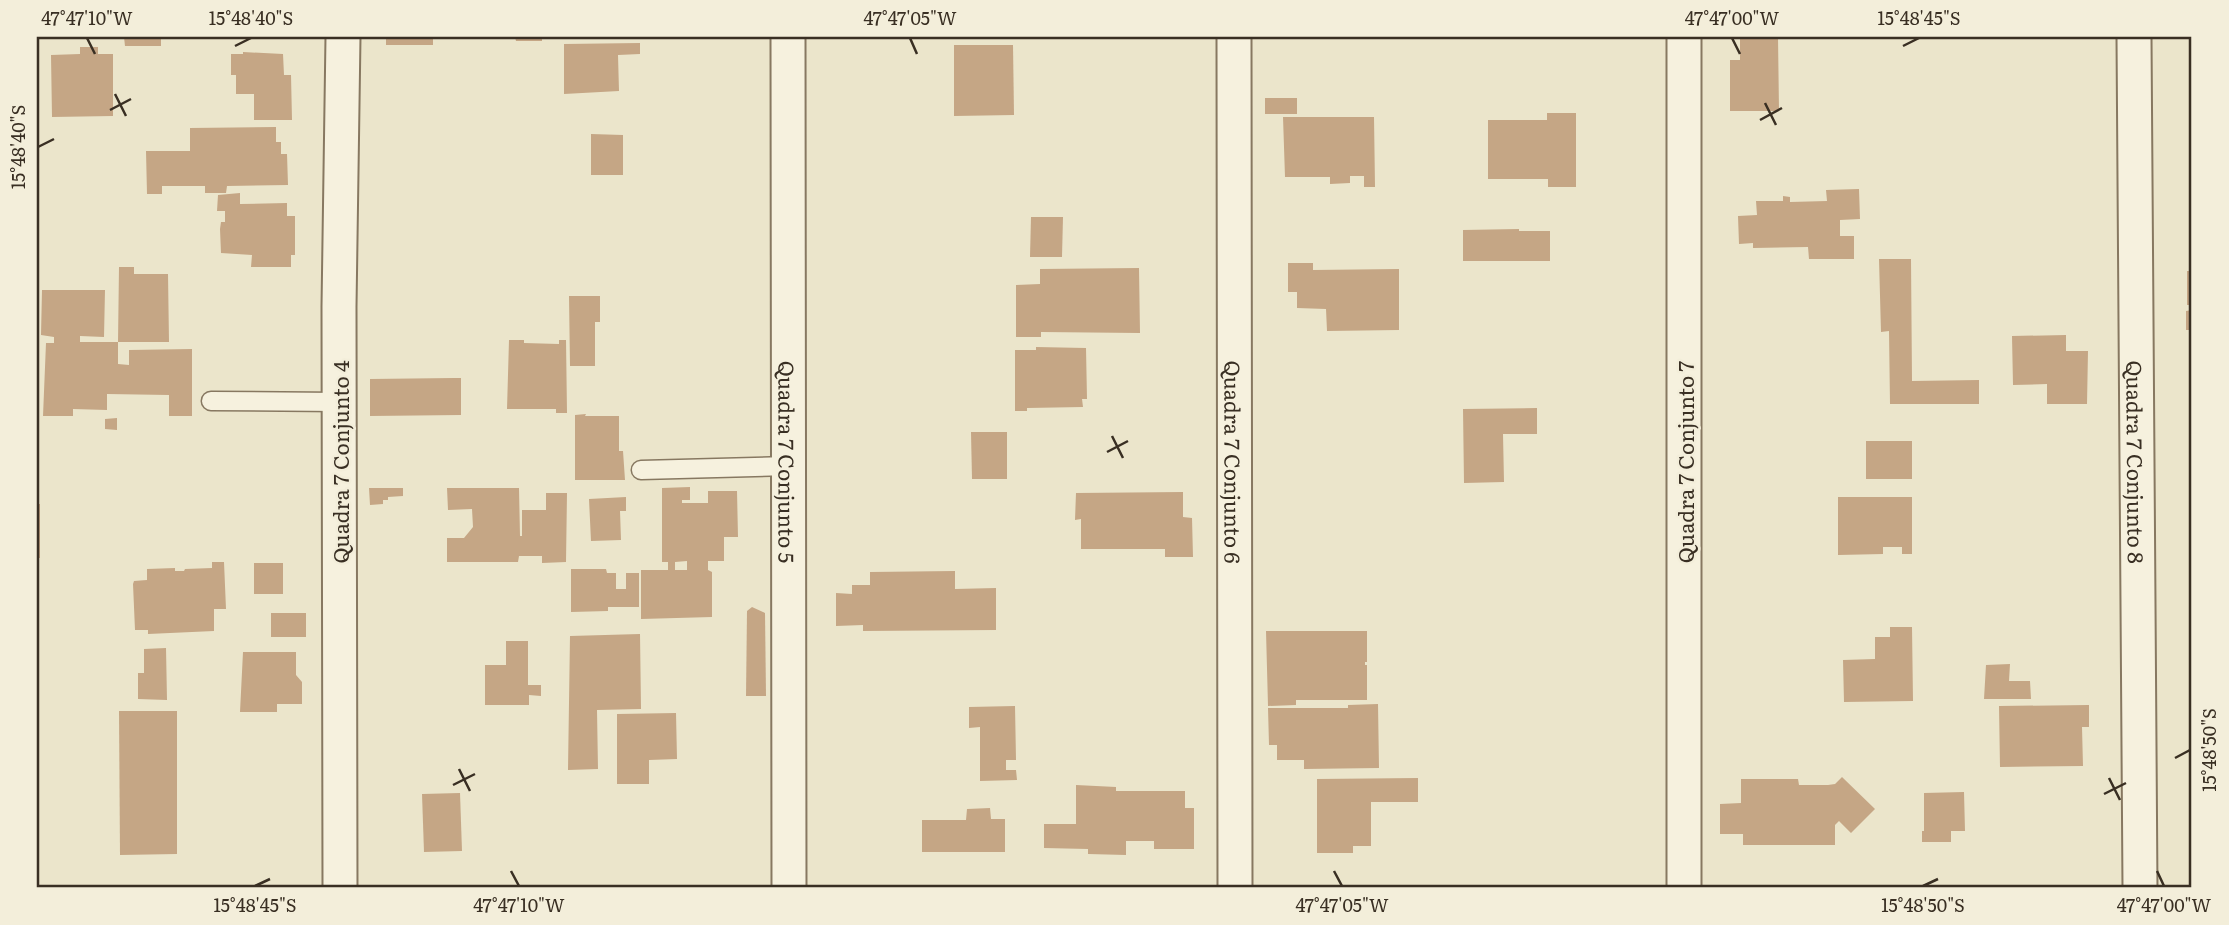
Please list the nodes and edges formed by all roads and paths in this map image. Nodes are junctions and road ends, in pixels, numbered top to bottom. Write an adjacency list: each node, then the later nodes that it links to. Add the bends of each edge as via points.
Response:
1 (343, 37): 7 (street, Quadra 7 Conjunto 4)
2 (788, 37): 8 (street, Quadra 7 Conjunto 5)
3 (1234, 37): 12 (street, Quadra 7 Conjunto 6)
4 (1684, 37): 13 (street, Quadra 7 Conjunto 7)
5 (2134, 37): 14 (street, Quadra 7 Conjunto 8)
6 (211, 401): 7 (lane)
7 (339, 402): 10 (street, Quadra 7 Conjunto 4)
8 (789, 466): 9 (lane); 11 (street, Quadra 7 Conjunto 5)
9 (641, 470)
10 (340, 888)
11 (789, 888)
12 (1235, 888)
13 (1684, 888)
14 (2140, 888)

